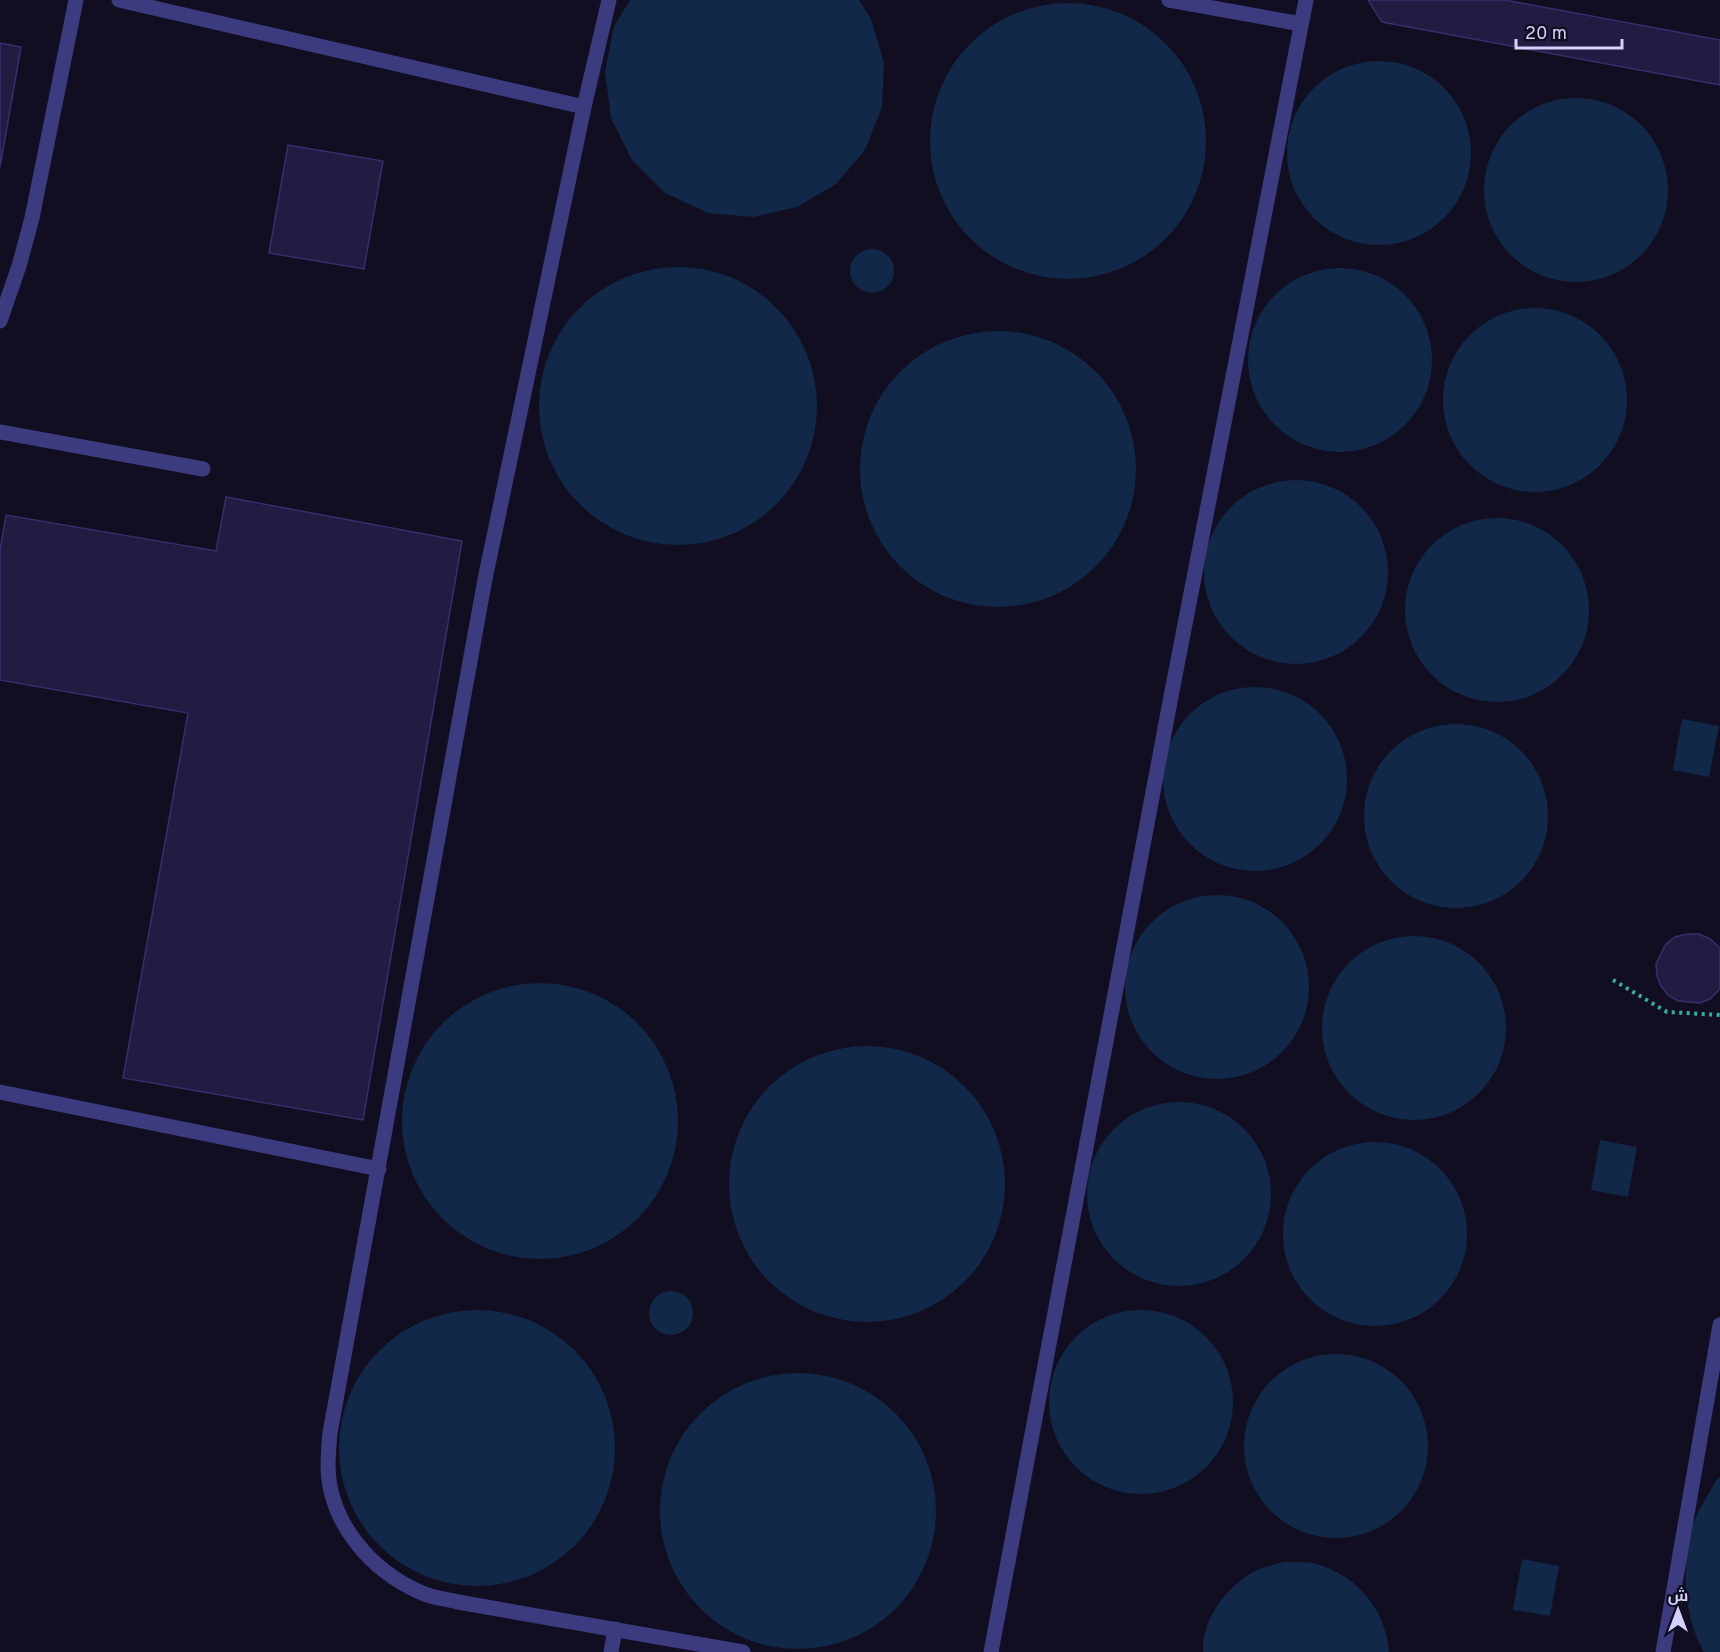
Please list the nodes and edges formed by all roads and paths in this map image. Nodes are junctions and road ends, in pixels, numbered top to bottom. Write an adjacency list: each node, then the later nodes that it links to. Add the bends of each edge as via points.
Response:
1 (76, 0): 8 (lane, via 32,218)
2 (119, 0): 7 (lane)
3 (609, 0): 7 (lane)
4 (1169, 0): 6 (lane)
5 (1306, 0): 6 (lane)
6 (1301, 24): 19 (lane)
7 (584, 107): 14 (lane, via 485,579)
8 (0, 321)
9 (0, 432): 10 (lane)
10 (203, 469)
11 (1613, 980): 12 (path, via 1667,1012)
12 (1720, 1015)
13 (0, 1092): 14 (lane)
14 (379, 1169): 16 (lane, via 330,1433 328,1467 334,1500 348,1531 368,1558 394,1579 424,1594)
15 (1720, 1325): 20 (lane)
16 (615, 1629): 17 (lane); 18 (lane)
17 (611, 1652)
18 (742, 1652)
19 (991, 1652)
20 (1663, 1652)

